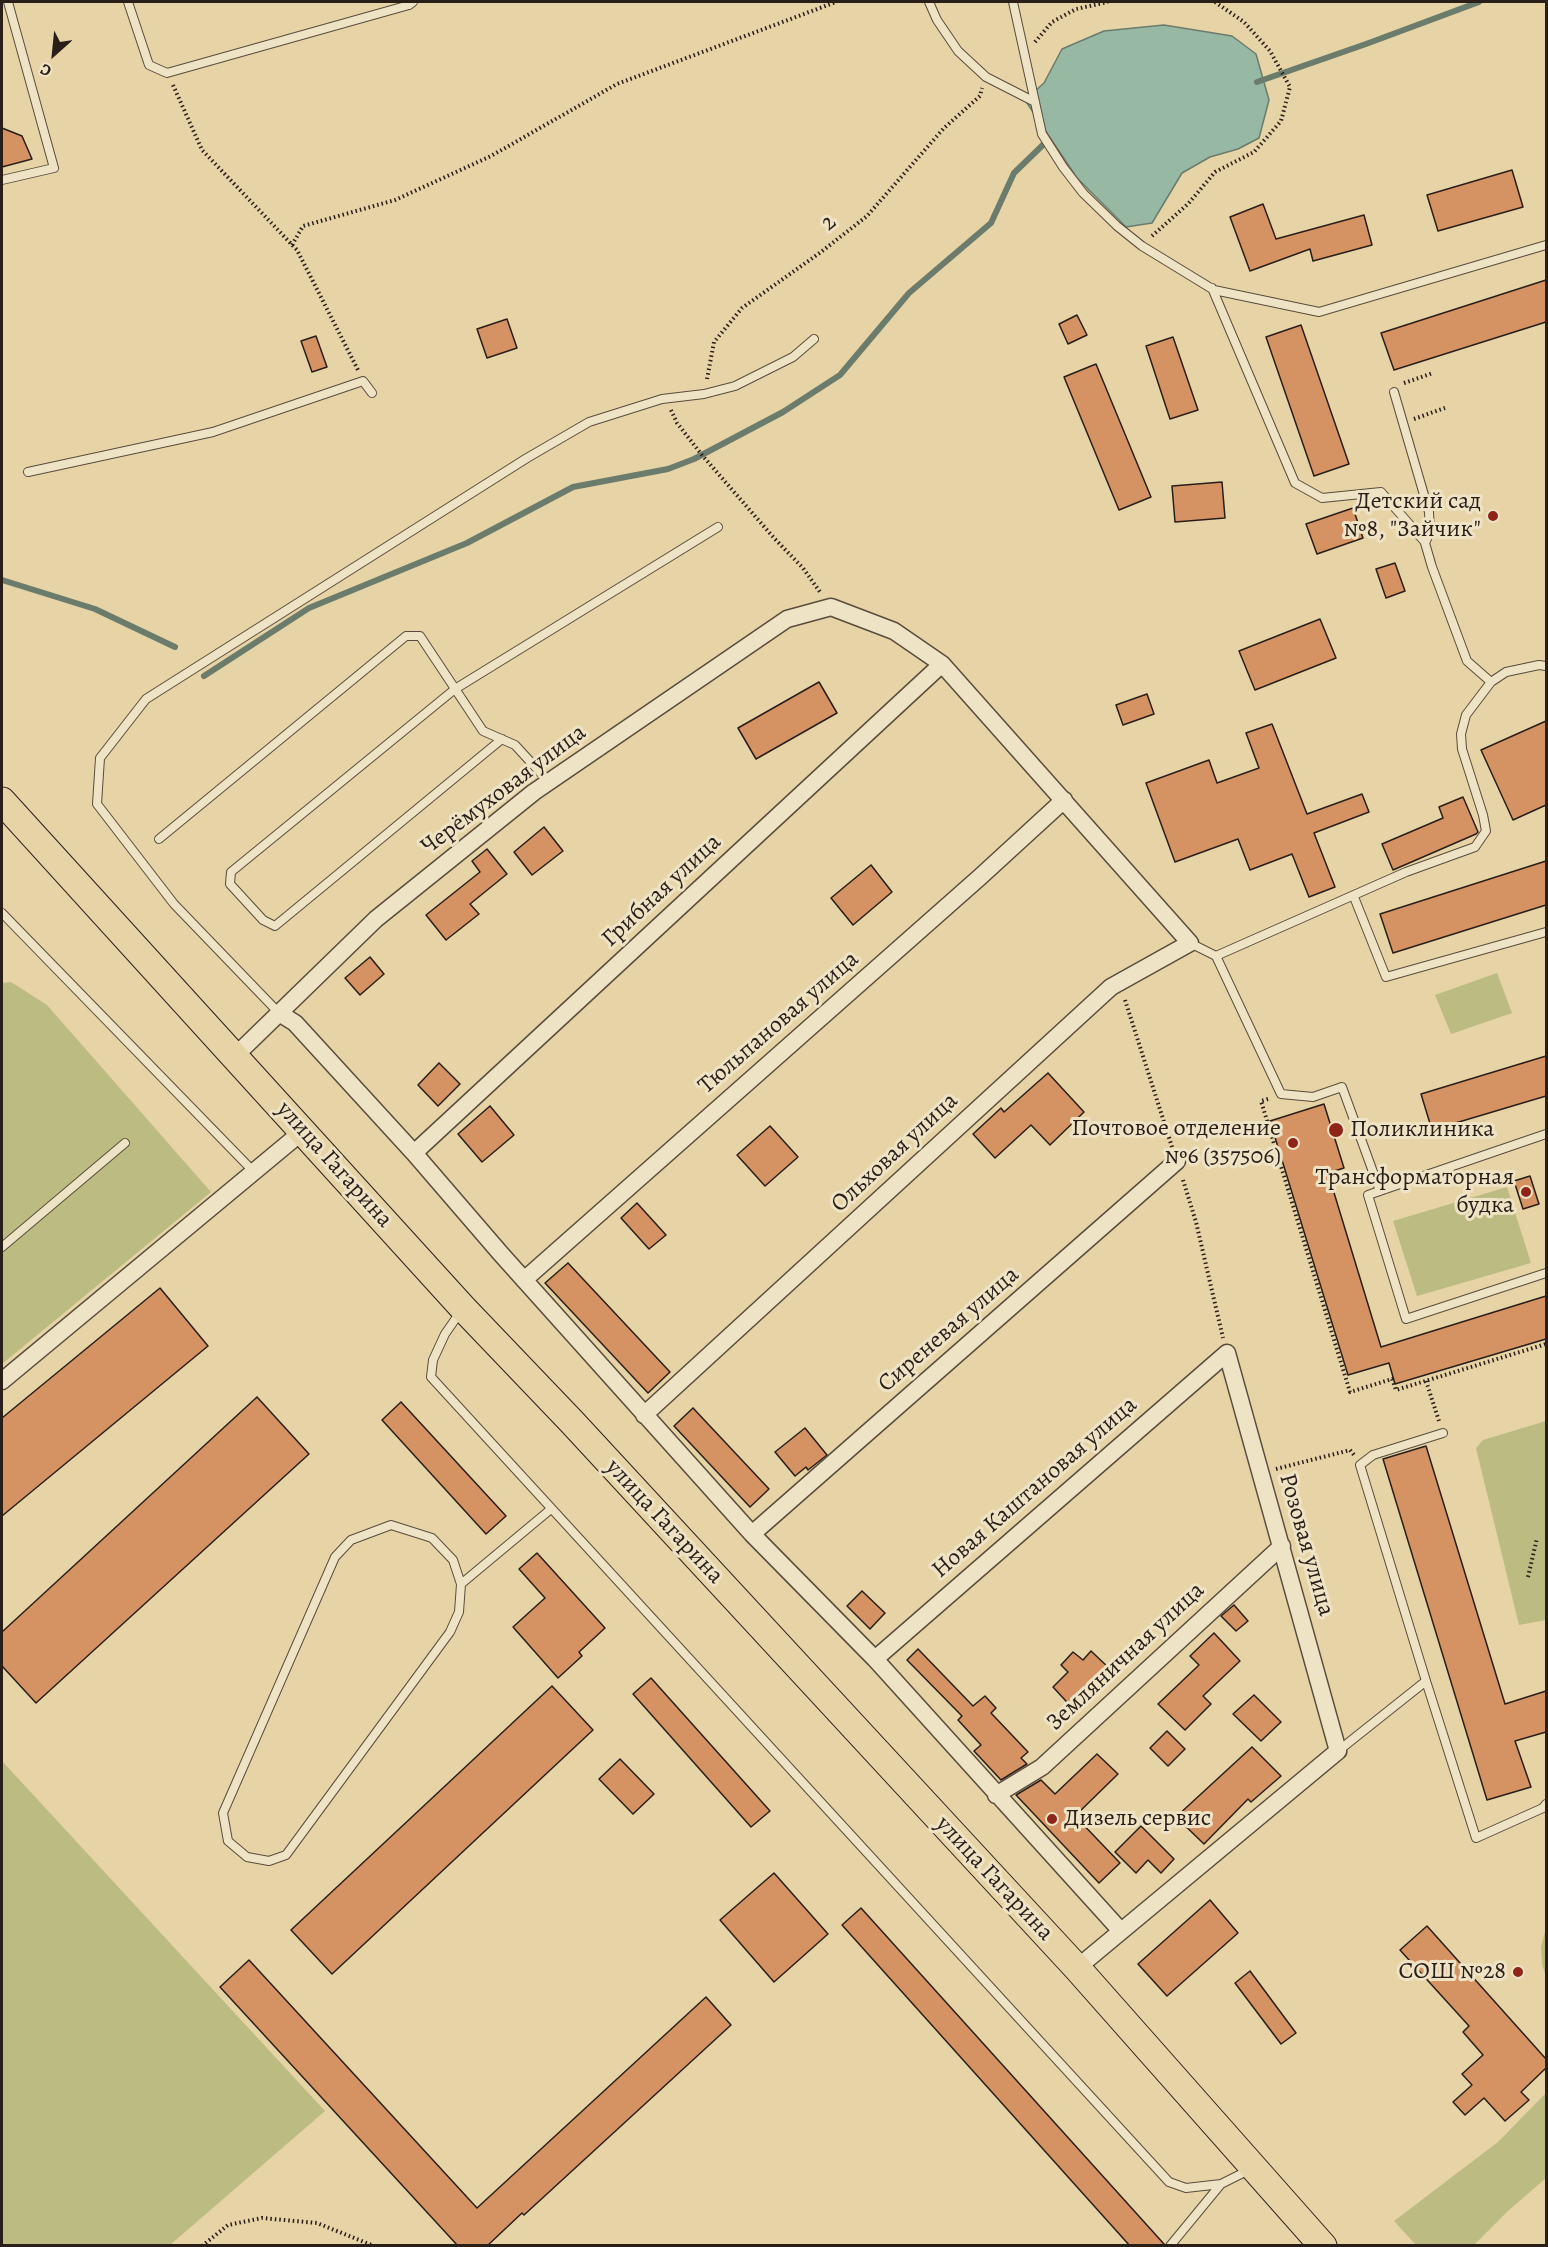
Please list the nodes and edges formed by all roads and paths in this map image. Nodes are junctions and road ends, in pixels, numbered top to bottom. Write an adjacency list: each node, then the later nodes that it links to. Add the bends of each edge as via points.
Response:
1 (8, 2): 13 (lane, via 54,168)
2 (128, 2): 10 (lane, via 149,65)
3 (413, 2): 10 (lane)
4 (836, 2): 14 (path, via 617,84 491,156 406,195 303,226)
5 (929, 2): 11 (lane, via 958,51)
6 (1013, 2): 12 (lane)
7 (1108, 2): 9 (path, via 1076,9 1052,22 1031,46)
8 (1215, 2): 16 (path, via 1244,22 1270,51 1289,86 1281,121 1254,152 1215,172 1188,204)
9 (1028, 35)
10 (168, 73): 14 (path, via 202,150)
11 (986, 77): 12 (lane); 24 (path, 2, via 980,96 944,128 867,216 742,308 714,342)
12 (1035, 102): 16 (lane, via 1042,134 1083,193)
13 (2, 180)
14 (292, 245): 20 (path)
15 (1546, 245): 17 (lane, via 1319,312)
16 (1142, 246): 17 (lane)
17 (1212, 288): 30 (lane, via 1295,483 1322,498 1381,492)
18 (814, 339): 24 (lane, via 793,357 735,386)
19 (1433, 374): 21 (path)
20 (363, 381): 23 (lane); 28 (lane, via 213,432)
21 (1402, 383)
22 (1394, 392): 27 (lane)
23 (372, 393)
24 (704, 394): 46 (lane, via 662,399 589,422 528,458 146,699 100,758 97,804 174,904)
25 (1445, 408): 27 (path)
26 (677, 423): 31 (path, via 803,568)
27 (1402, 424): 30 (lane, via 1429,512 1430,532)
28 (28, 472)
29 (718, 527): 35 (lane)
30 (1425, 542): 34 (lane, via 1467,661)
31 (831, 607): 32 (street, via 894,631); 37 (street, Черёмуховая улица, via 787,619)
32 (942, 664): 38 (street); 52 (street, Грибная улица)
33 (1546, 666): 34 (lane, via 1506,672)
34 (1491, 682): 41 (lane, via 1466,715 1461,734 1486,831 1475,847 1406,872)
35 (455, 689): 36 (lane, via 483,731); 36 (lane, via 231,872 230,884 263,920 275,926); 40 (lane, via 420,636 406,636)
36 (502, 739): 37 (lane, via 515,745)
37 (550, 782): 46 (street, Черёмуховая улица, via 376,918)
38 (1064, 800): 44 (street); 58 (street, Тюльпановая улица)
39 (2, 801): 47 (main road, улица Гагарина)
40 (159, 839)
41 (1354, 897): 43 (lane, via 1386,977); 45 (lane)
42 (2, 913): 54 (lane)
43 (1546, 932)
44 (1190, 943): 45 (lane); 64 (street, Ольховая улица, via 1111,987)
45 (1216, 956): 48 (lane)
46 (279, 1013): 47 (street, Черёмуховая улица); 52 (street, via 295,1023)
47 (235, 1056): 49 (main road, улица Гагарина)
48 (1281, 1094): 55 (lane, via 1312,1097 1342,1087); 63 (path, via 1261,1101 1350,1392 1392,1379 1396,1390)
49 (303, 1131): 54 (street); 59 (main road, улица Гагарина)
50 (1546, 1134): 55 (lane)
51 (125, 1143): 56 (lane)
52 (414, 1153): 58 (street)
53 (1177, 1161): 69 (street, Сиреневая улица)
54 (254, 1172): 62 (street)
55 (1380, 1191): 57 (lane, via 1368,1195 1406,1319)
56 (2, 1247)
57 (1546, 1273)
58 (524, 1280): 64 (street)
59 (463, 1308): 68 (lane, via 445,1334 433,1360 431,1377); 80 (main road, улица Гагарина)
60 (1546, 1344): 63 (path)
61 (1227, 1353): 67 (street, Розовая улица); 74 (street, Новая Каштановая улица)
62 (2, 1381)
63 (1426, 1381): 65 (path)
64 (644, 1415): 69 (street)
65 (1443, 1433): 66 (lane, via 1373,1455)
66 (1360, 1465): 67 (path, via 1350,1450); 75 (lane)
67 (1261, 1472): 71 (street, Розовая улица)
68 (551, 1509): 73 (lane); 82 (lane, via 1169,2182 1186,2188)
69 (752, 1534): 74 (street)
70 (1537, 1538): 72 (path)
71 (1282, 1546): 76 (street, Розовая улица); 77 (street, Земляничная улица, via 1042,1767)
72 (1528, 1577)
73 (461, 1584): 73 (lane, via 459,1612 450,1632 286,1855 270,1861 247,1857 228,1841 223,1813 335,1557 351,1539 391,1525 432,1538 453,1560)
74 (874, 1659): 77 (street)
75 (1426, 1681): 76 (lane); 78 (lane, via 1476,1838)
76 (1338, 1751): 79 (street)
77 (996, 1795): 79 (street)
78 (1546, 1804)
79 (1120, 1930): 80 (street)
80 (1077, 1968): 81 (main road, улица Гагарина)
81 (1254, 2168): 82 (lane); 86 (main road, улица Гагарина)
82 (1221, 2184): 85 (lane)
83 (202, 2246): 84 (path, via 228,2225 262,2218 317,2223)
84 (374, 2246)
85 (1170, 2246)
86 (1323, 2246)

